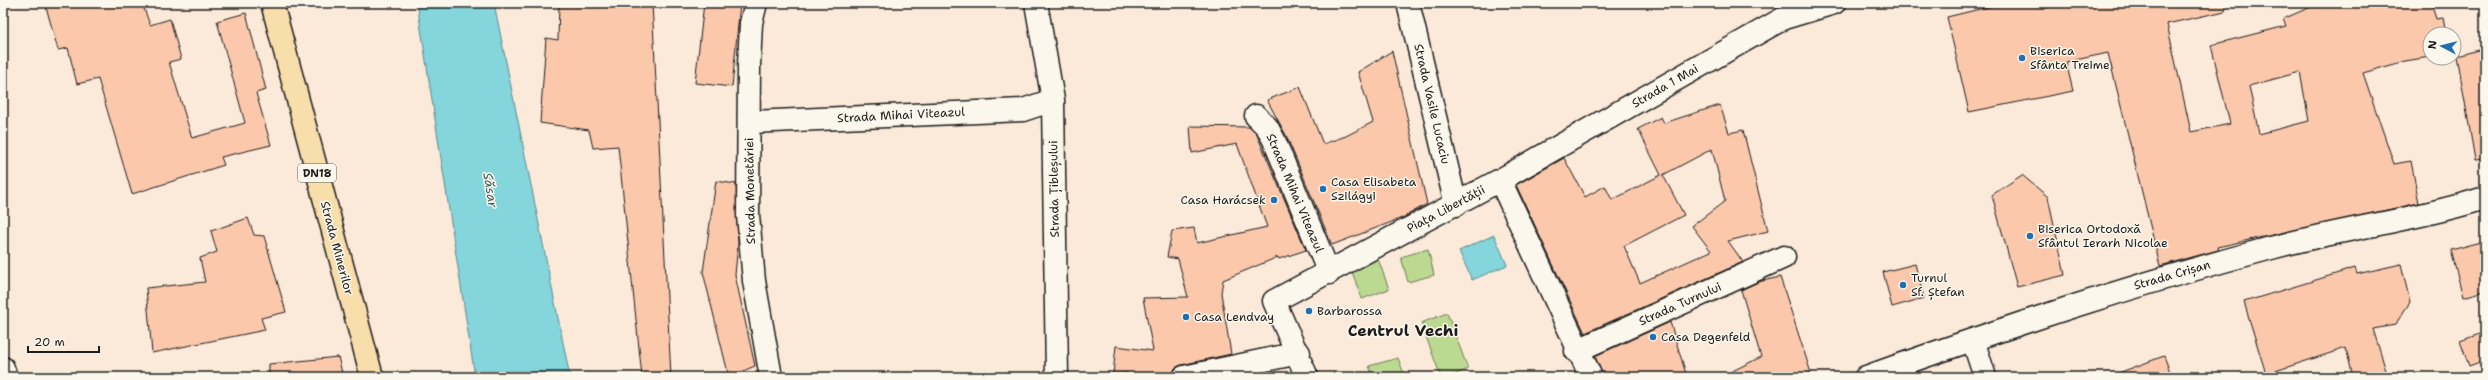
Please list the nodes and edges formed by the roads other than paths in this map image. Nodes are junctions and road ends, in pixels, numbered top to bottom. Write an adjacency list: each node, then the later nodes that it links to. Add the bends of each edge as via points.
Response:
1 (272, 3): 20 (main road, Strada Minerilor / DN18)
2 (756, 3): 9 (street, Strada Monetăriei, via 751,23)
3 (1036, 3): 7 (street, Strada Țibleșului)
4 (1408, 3): 12 (street, Strada Vasile Lucaciu)
5 (1834, 3): 6 (street, Strada 1 Mai)
6 (1783, 11): 10 (street, Strada 1 Mai)
7 (1053, 100): 9 (street, Strada Mihai Viteazul, via 1023,110); 22 (street, Strada Țibleșului)
8 (1256, 116): 14 (street, Strada Mihai Viteazul, via 1267,127 1274,140)
9 (749, 122): 21 (street, Strada Monetăriei, via 748,215 754,281)
10 (1500, 180): 12 (street, Piața Libertății); 16 (street, Piața Libertății)
11 (2485, 198): 15 (street, Strada Crișan, via 2290,243 2164,277 2007,326)
12 (1456, 204): 14 (street, Piața Libertății)
13 (1784, 257): 16 (street, Strada Turnului)
14 (1329, 273): 17 (street, Piața Libertății, via 1274,301)
15 (1973, 340): 26 (street, Strada Crișan); 27 (street)
16 (1577, 350): 25 (street, Piața Libertății)
17 (1298, 353): 23 (street); 24 (street, Piața Libertății)
18 (3, 368): 19 (street)
19 (6, 377)
20 (372, 377)
21 (771, 377)
22 (1057, 377)
23 (1184, 377)
24 (1307, 377)
25 (1591, 377)
26 (1866, 377)
27 (1985, 377)

